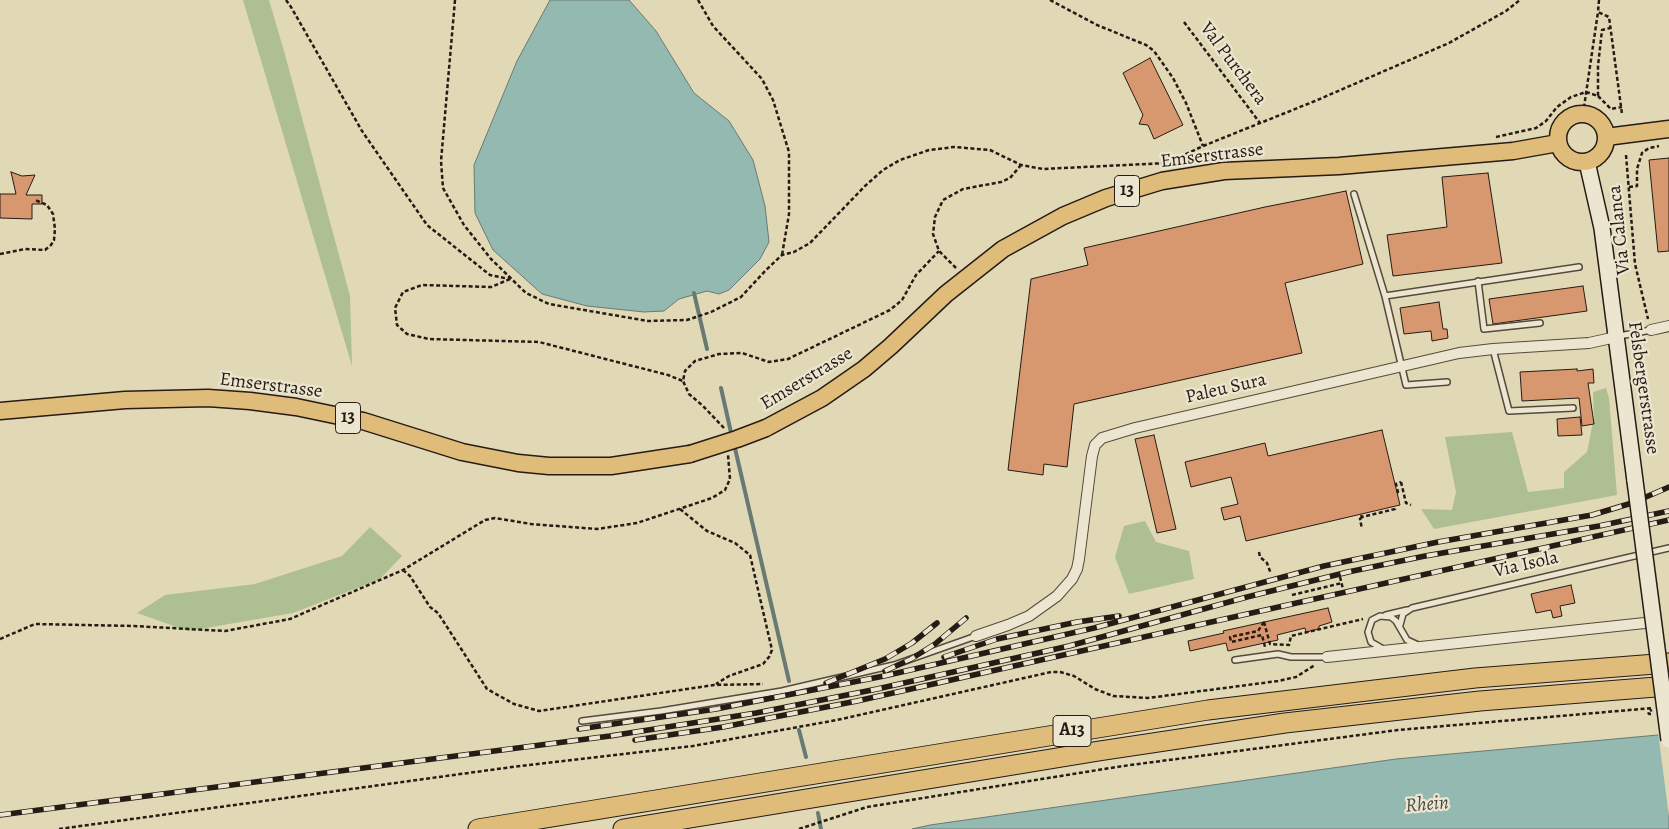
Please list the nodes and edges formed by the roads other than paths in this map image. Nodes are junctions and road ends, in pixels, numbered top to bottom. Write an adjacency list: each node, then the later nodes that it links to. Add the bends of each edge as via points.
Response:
1 (1669, 129): 2 (main road)
2 (1606, 137): 3 (main road, via 1600,122 1583,114 1564,121); 4 (main road, via 1603,150)
3 (1558, 143): 4 (main road, via 1565,156); 17 (main road, Emserstrasse / 13, bridge, via 1513,151 1339,166 1224,171 1162,181 1106,198 1063,216 1003,250 966,278 864,369 815,402 766,428 690,454 610,466 518,463 462,452 364,422 296,407 208,398 125,400)
4 (1587, 162): 12 (street, Felsbergerstrasse, via 1602,228)
5 (1354, 194): 8 (lane)
6 (1579, 267): 7 (lane)
7 (1478, 281): 8 (lane); 9 (lane, via 1484,329)
8 (1385, 296): 14 (lane)
9 (1540, 323)
10 (1669, 326): 11 (street)
11 (1651, 330): 12 (lane)
12 (1616, 337): 13 (street, Paleu Sura); 21 (street, Felsbergerstrasse, bridge)
13 (1493, 349): 14 (street, Paleu Sura); 16 (lane, via 1509,412)
14 (1401, 366): 15 (lane, via 1406,385); 23 (street, Paleu Sura, via 1102,438 1095,445 1092,456 1079,559 1072,579 1057,596 1029,616)
15 (1447, 382)
16 (1573, 408)
17 (0, 412)
18 (1669, 548): 19 (lane, Via Isola)
19 (1412, 608): 20 (lane, Via Isola); 22 (lane, via 1403,614)
20 (1380, 616): 22 (lane, via 1391,617); 25 (lane, Via Isola, via 1372,620 1368,632 1371,642)
21 (1654, 622): 24 (street); 31 (street, Felsbergerstrasse, bridge)
22 (1400, 625): 24 (lane, via 1407,640)
23 (976, 636): 30 (lane, via 894,665 770,693)
24 (1428, 647): 25 (street)
25 (1391, 651): 26 (street)
26 (1327, 657): 27 (lane, via 1278,654)
27 (1235, 660)
28 (1669, 663): 32 (highway, A13, via 1474,678 1234,707)
29 (1669, 686): 33 (highway, A13, via 1480,701 1257,727)
30 (582, 721)
31 (1669, 740)
32 (478, 829)
33 (623, 829)

